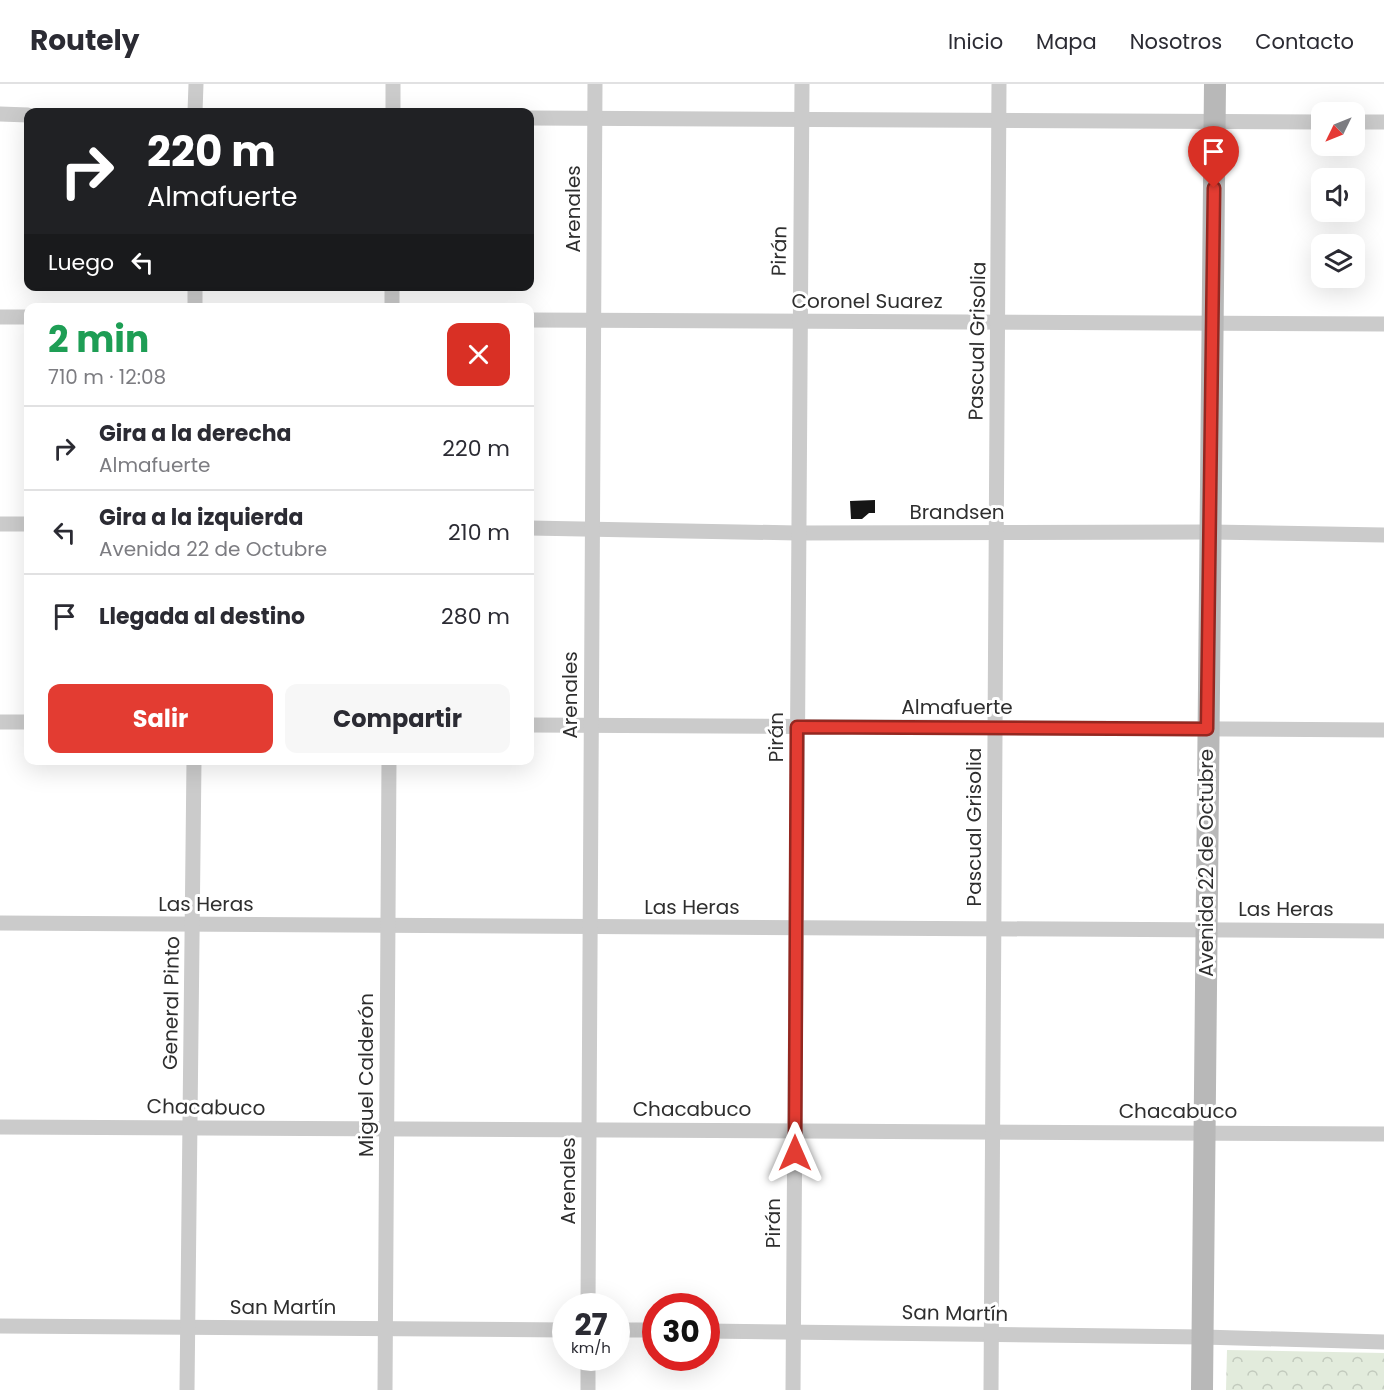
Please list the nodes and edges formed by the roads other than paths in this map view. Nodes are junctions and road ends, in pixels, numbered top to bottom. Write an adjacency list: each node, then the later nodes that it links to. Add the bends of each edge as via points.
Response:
1 (196, 84): 7 (street)
2 (393, 84): 8 (street)
3 (595, 84): 12 (street, Arenales)
4 (802, 84): 13 (street, Pirán)
5 (999, 84): 14 (street, Pascual Grisolia)
6 (1215, 84): 15 (main road, Avenida 22 de Octubre)
7 (195, 108)
8 (393, 108)
9 (0, 114): 10 (street)
10 (24, 115)
11 (534, 117): 12 (street)
12 (595, 118): 13 (street); 22 (street, Arenales)
13 (802, 119): 14 (street); 23 (street, Pirán)
14 (999, 120): 15 (street); 24 (street, Pascual Grisolia)
15 (1214, 121): 16 (street); 25 (main road, Avenida 22 de Octubre)
16 (1311, 122)
17 (1365, 122): 18 (street)
18 (1384, 122)
19 (0, 317): 20 (street)
20 (24, 317)
21 (534, 320): 22 (street, Coronel Suarez)
22 (594, 320): 23 (street, Coronel Suarez); 30 (street, Arenales)
23 (799, 322): 24 (street, Coronel Suarez); 32 (street, Pirán)
24 (998, 322): 25 (street, Coronel Suarez); 33 (street, Pascual Grisolia)
25 (1213, 323): 26 (street, Coronel Suarez); 31 (main road, Avenida 22 de Octubre)
26 (1384, 324)
27 (0, 524): 28 (street)
28 (24, 524)
29 (534, 528): 30 (street, Brandsen)
30 (592, 529): 32 (street, Brandsen); 38 (street, Arenales)
31 (1211, 532): 33 (street, Brandsen); 34 (street, Brandsen); 41 (main road, Avenida 22 de Octubre)
32 (797, 533): 33 (street, Brandsen); 39 (street, Pirán)
33 (995, 533): 40 (street, Pascual Grisolia)
34 (1384, 536)
35 (0, 722): 36 (street)
36 (24, 723)
37 (534, 725): 38 (street, Almafuerte)
38 (591, 726): 39 (street, Almafuerte); 48 (street, Arenales)
39 (797, 727): 40 (street, Almafuerte); 49 (street, Pirán)
40 (996, 728): 41 (street, Almafuerte); 50 (street, Pascual Grisolia)
41 (1207, 729): 42 (street, Almafuerte); 51 (main road, Avenida 22 de Octubre)
42 (1384, 730)
43 (194, 765): 46 (street, General Pinto)
44 (389, 765): 47 (street, Miguel Calderón)
45 (0, 923): 46 (street, Las Heras)
46 (194, 924): 47 (street, Las Heras); 54 (street, General Pinto)
47 (388, 926): 48 (street, Las Heras); 56 (street, Miguel Calderón)
48 (590, 927): 49 (street, Las Heras); 55 (street, Arenales)
49 (796, 928): 50 (street, Las Heras); 57 (street, Pirán)
50 (994, 929): 51 (street, Las Heras); 58 (street, Pascual Grisolia)
51 (1205, 930): 52 (street, Las Heras); 59 (main road, Avenida 22 de Octubre)
52 (1384, 931)
53 (0, 1127): 54 (street, Chacabuco)
54 (190, 1128): 56 (street, Chacabuco); 63 (street, General Pinto)
55 (589, 1129): 56 (street, Chacabuco); 57 (street, Chacabuco); 61 (street, Arenales)
56 (387, 1130): 64 (street, Miguel Calderón)
57 (795, 1131): 58 (street, Chacabuco); 67 (street, Pirán)
58 (993, 1131): 59 (street, Chacabuco); 68 (street, Pascual Grisolia)
59 (1206, 1132): 60 (street, Chacabuco); 69 (main road, Avenida 22 de Octubre)
60 (1384, 1134)
61 (588, 1293)
62 (0, 1326): 63 (street, San Martín)
63 (187, 1328): 64 (street, San Martín); 72 (street, General Pinto)
64 (386, 1329): 65 (street, San Martín); 73 (street, Miguel Calderón)
65 (552, 1330)
66 (720, 1331): 67 (street, San Martín)
67 (794, 1332): 68 (street, San Martín); 75 (street, Pirán)
68 (991, 1334): 69 (street, San Martín); 76 (street, Pascual Grisolia)
69 (1203, 1337): 70 (street, San Martín); 77 (main road, Avenida 22 de Octubre)
70 (1384, 1342)
71 (588, 1371): 74 (street)
72 (186, 1390)
73 (385, 1390)
74 (588, 1390)
75 (793, 1390)
76 (991, 1390)
77 (1202, 1390)

